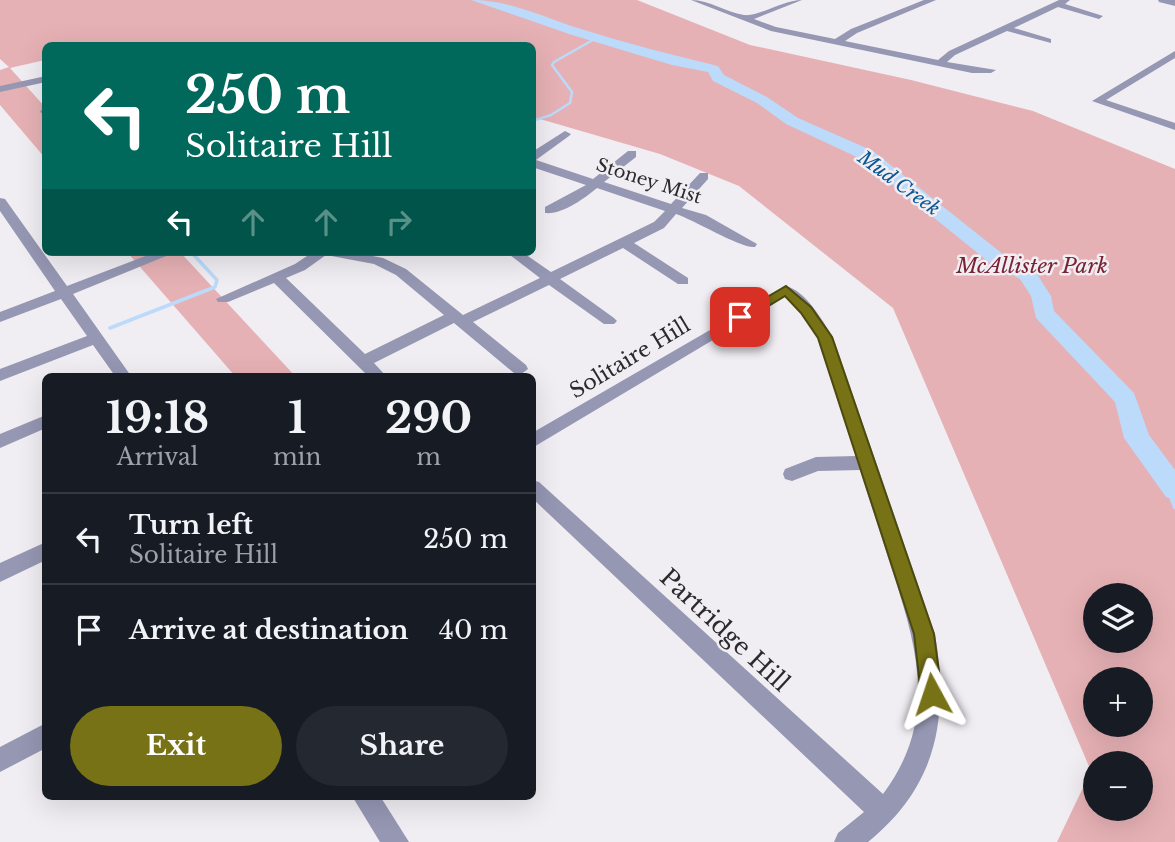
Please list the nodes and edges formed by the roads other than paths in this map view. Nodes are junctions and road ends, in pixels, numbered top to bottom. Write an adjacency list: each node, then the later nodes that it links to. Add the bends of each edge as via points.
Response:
1 (695, 0): 8 (street)
2 (798, 0): 8 (street)
3 (932, 0): 11 (street)
4 (1162, 0): 6 (street)
5 (1062, 2): 7 (street); 9 (street)
6 (1175, 4)
7 (1098, 16)
8 (745, 19): 11 (street)
9 (1006, 29): 10 (street); 13 (street)
10 (1048, 41)
11 (837, 42): 13 (street)
12 (1175, 54): 17 (street, via 1097,101)
13 (940, 63): 14 (street)
14 (991, 70)
15 (42, 80): 16 (street)
16 (0, 89)
17 (1175, 127)
18 (565, 134): 19 (street)
19 (536, 155)
20 (632, 155): 23 (street)
21 (536, 164): 23 (street, Stoney Mist)
22 (704, 176): 25 (street)
23 (596, 184): 25 (street, Stoney Mist); 26 (street)
24 (0, 202): 27 (street)
25 (673, 209): 28 (street, via 659,225); 29 (street, Stoney Mist)
26 (550, 210)
27 (7, 224): 37 (street)
28 (623, 242): 35 (street); 36 (street)
29 (750, 244)
30 (159, 256): 37 (street)
31 (315, 256): 34 (street)
32 (351, 256): 40 (street, via 394,268)
33 (519, 256): 35 (street)
34 (277, 278): 38 (street); 43 (street)
35 (550, 278): 40 (street); 41 (street)
36 (683, 281)
37 (63, 293): 39 (street); 42 (street)
38 (223, 299)
39 (0, 317)
40 (458, 319): 43 (street); 44 (street)
41 (609, 321)
42 (96, 338): 45 (street); 47 (street)
43 (363, 362): 46 (street)
44 (520, 369)
45 (120, 373)
46 (375, 373)
47 (0, 375)
48 (42, 423): 50 (street)
49 (536, 439): 51 (street, Solitaire Hill, via 786,290 825,337)
50 (0, 441)
51 (867, 463): 52 (street, via 816,464); 59 (street, via 924,634 931,670 925,736 916,762)
52 (792, 474)
53 (536, 491): 59 (street, Partridge Hill)
54 (42, 552): 55 (street)
55 (0, 573)
56 (42, 737): 57 (street)
57 (0, 760)
58 (368, 800): 60 (street)
59 (883, 812): 61 (street)
60 (396, 842)
61 (847, 842)

